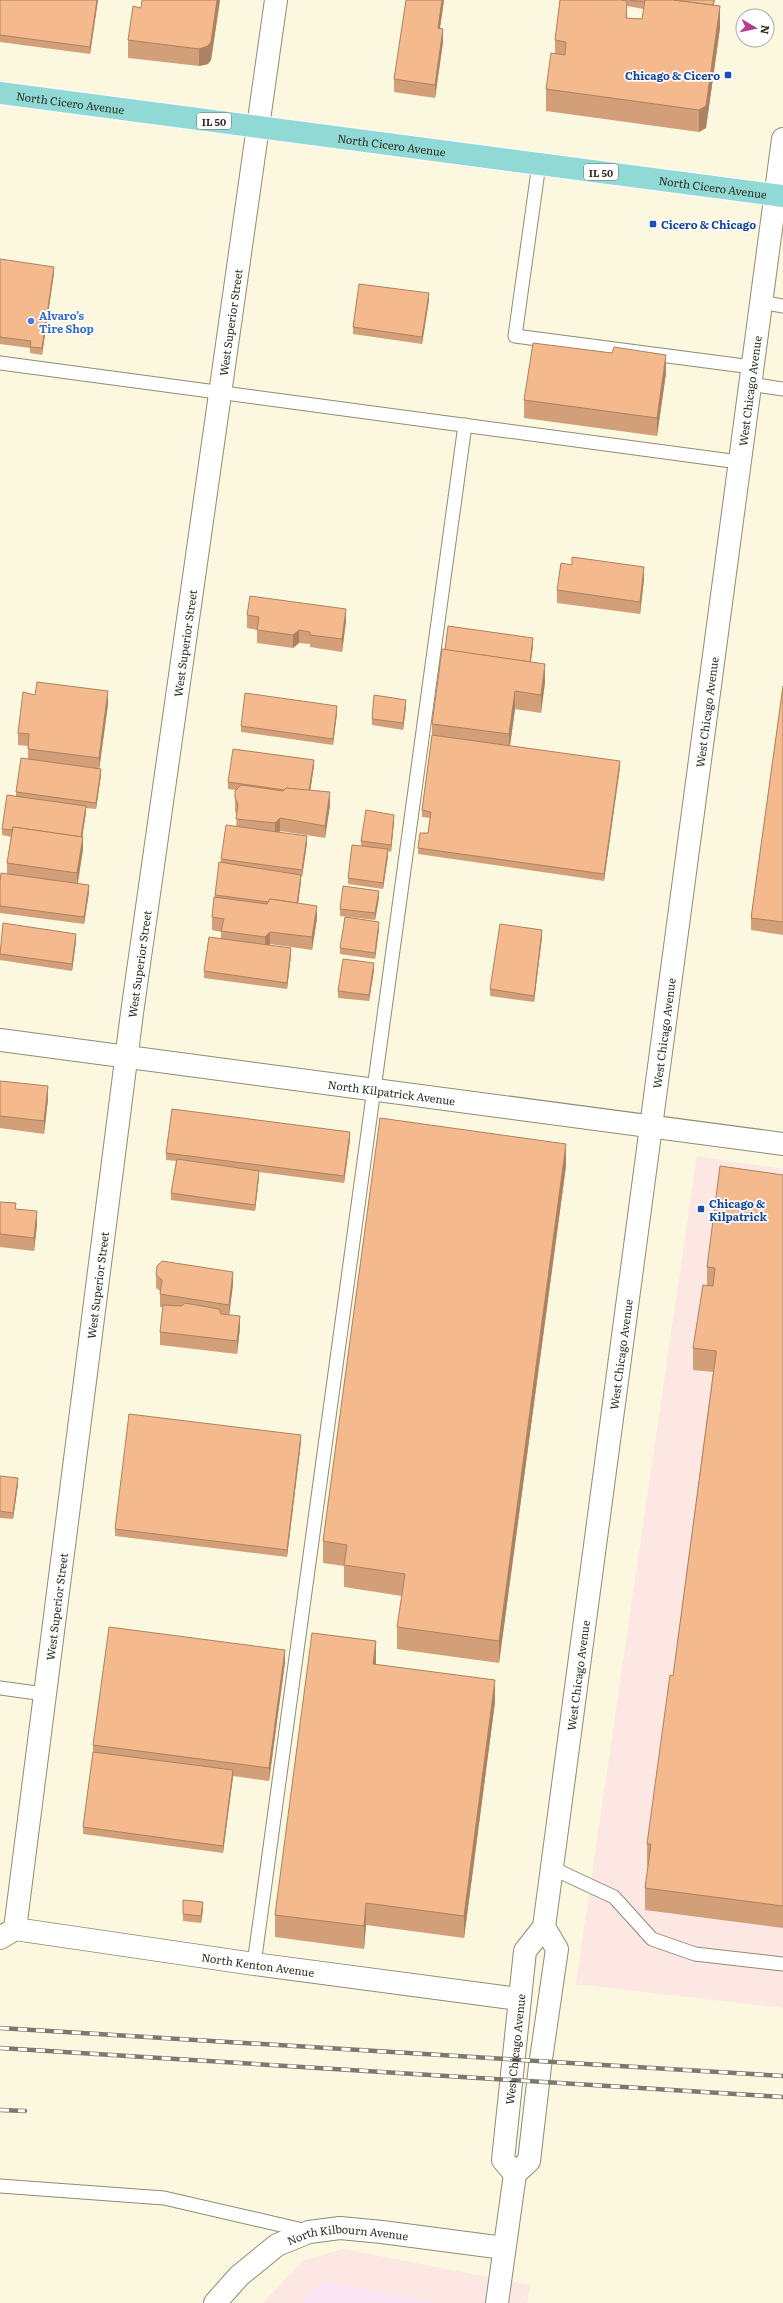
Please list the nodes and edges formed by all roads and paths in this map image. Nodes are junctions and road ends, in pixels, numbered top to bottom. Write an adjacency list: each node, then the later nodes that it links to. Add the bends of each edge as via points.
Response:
1 (276, 0): 3 (street, West Superior Street)
2 (0, 93): 3 (main road, North Cicero Avenue / IL 50)
3 (257, 127): 5 (main road, North Cicero Avenue / IL 50); 12 (street, West Superior Street)
4 (783, 140): 6 (street, West Chicago Avenue)
5 (539, 164): 6 (main road, North Cicero Avenue / IL 50); 10 (lane, via 515,336)
6 (779, 195): 7 (street, West Chicago Avenue)
7 (761, 302): 8 (lane); 10 (street, West Chicago Avenue)
8 (783, 306)
9 (0, 363): 12 (lane)
10 (751, 376): 11 (lane); 14 (street, West Chicago Avenue)
11 (783, 389)
12 (219, 392): 13 (lane); 16 (street, West Superior Street)
13 (464, 425): 14 (lane); 17 (lane)
14 (739, 462): 18 (street, West Chicago Avenue)
15 (0, 1040): 16 (street, North Kilpatrick Avenue)
16 (126, 1056): 17 (street, North Kilpatrick Avenue); 21 (street, West Superior Street)
17 (374, 1089): 18 (street, North Kilpatrick Avenue); 25 (lane)
18 (650, 1125): 19 (street, North Kilpatrick Avenue); 22 (street, West Chicago Avenue)
19 (783, 1144)
20 (0, 1688): 21 (lane)
21 (44, 1694): 24 (street, West Superior Street)
22 (552, 1868): 23 (street, West Chicago Avenue); 26 (lane, via 614,1897 652,1939 695,1954)
23 (544, 1927): 27 (street, West Chicago Avenue, via 525,1951); 28 (street, via 557,1949 529,2161)
24 (7, 1933): 25 (street, North Kenton Avenue)
25 (254, 1964): 27 (street, North Kenton Avenue)
26 (783, 1964)
27 (519, 1999): 28 (street, West Chicago Avenue, via 503,2160)
28 (515, 2174): 31 (street)
29 (0, 2186): 30 (lane, via 164,2198)
30 (309, 2232): 31 (street, North Kilbourn Avenue, via 340,2228); 32 (street, North Kilbourn Avenue, via 277,2245 239,2276)
31 (504, 2248): 33 (street)
32 (215, 2303)
33 (497, 2303)

